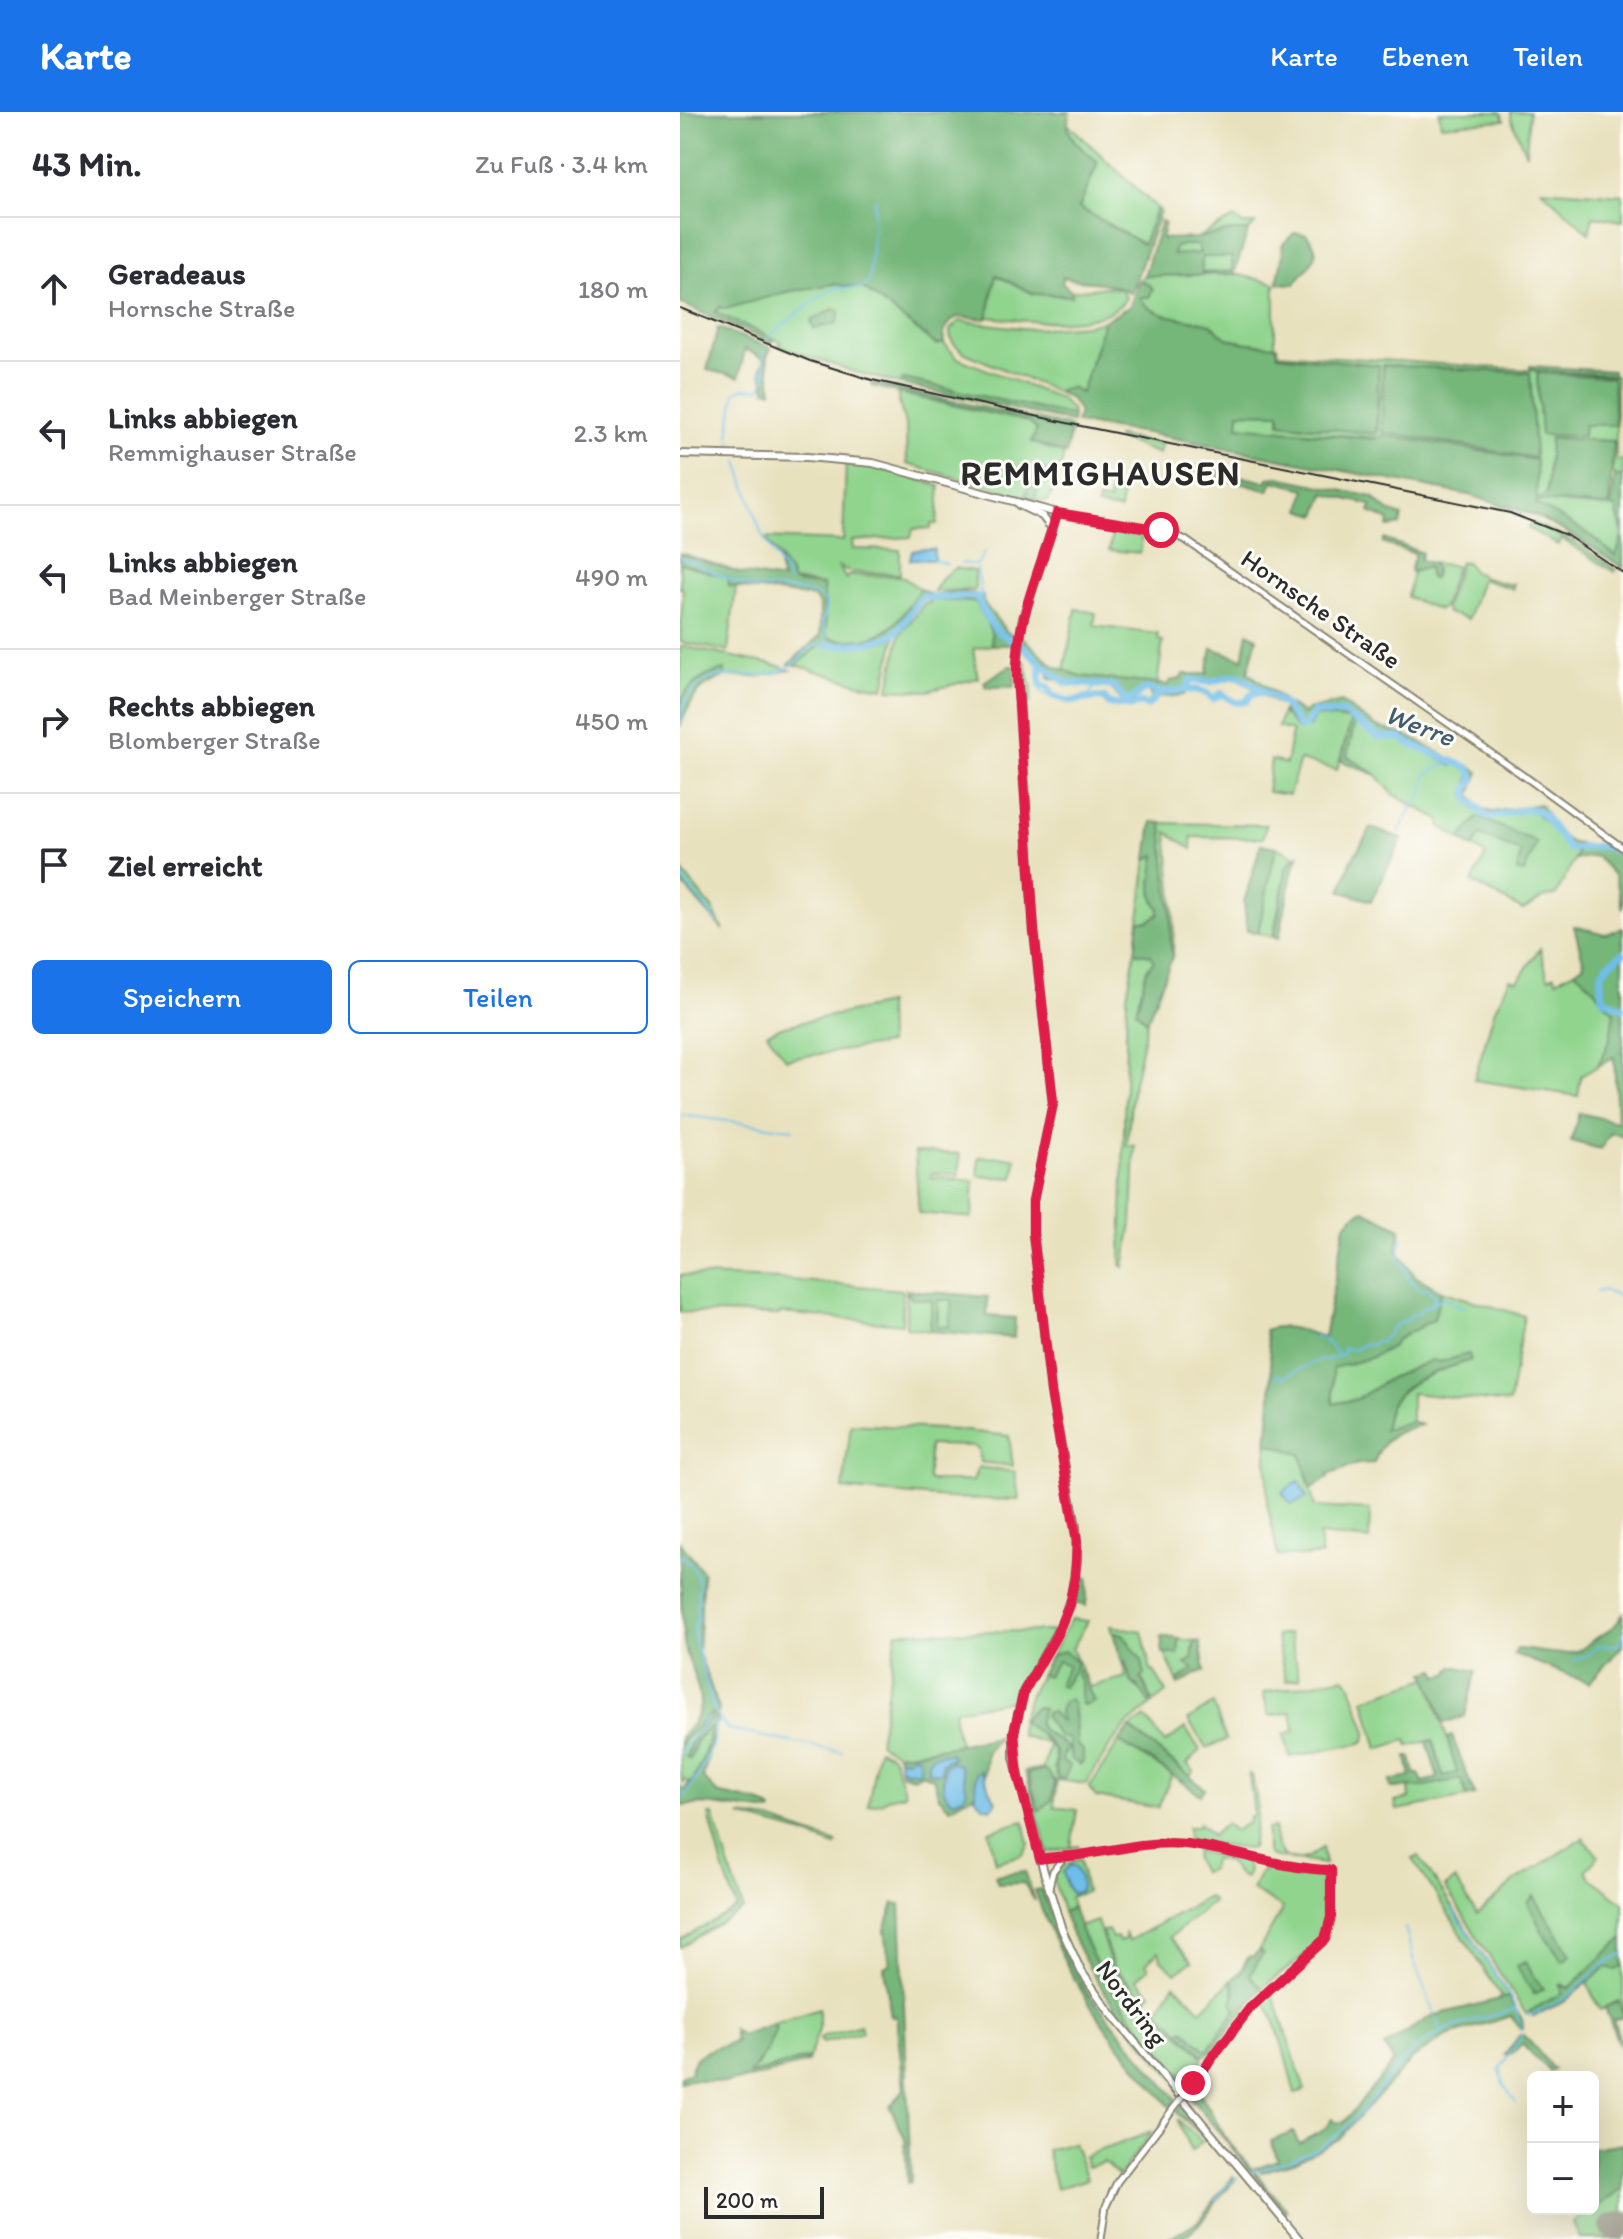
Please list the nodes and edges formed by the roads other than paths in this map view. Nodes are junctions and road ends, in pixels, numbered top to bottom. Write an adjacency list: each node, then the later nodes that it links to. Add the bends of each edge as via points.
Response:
1 (680, 454): 2 (main road, via 883,465)
2 (1013, 501): 3 (main road); 4 (main road, via 1039,513)
3 (1052, 512): 4 (main road); 5 (main road, Nordring); 6 (main road, Hornsche Straße, via 1155,529 1191,542)
4 (1049, 525): 5 (main road)
5 (1050, 534): 9 (main road, Nordring, via 1026,608 1017,677 1034,931 1053,1103 1033,1201 1033,1233 1051,1392 1077,1542 1069,1605 1024,1691 1014,1732 1018,1775)
6 (1623, 848)
7 (1070, 1856): 8 (main road); 9 (main road); 11 (main road, bridge, via 1178,1844 1331,1870 1331,1917 1325,1939 1250,2008 1117,2182 1106,2206)
8 (1061, 1861): 9 (main road); 10 (main road)
9 (1041, 1862): 10 (main road, Nordring)
10 (1049, 1888): 12 (main road, Nordring, via 1072,1953 1094,1990)
11 (1101, 2239)
12 (1299, 2239)

